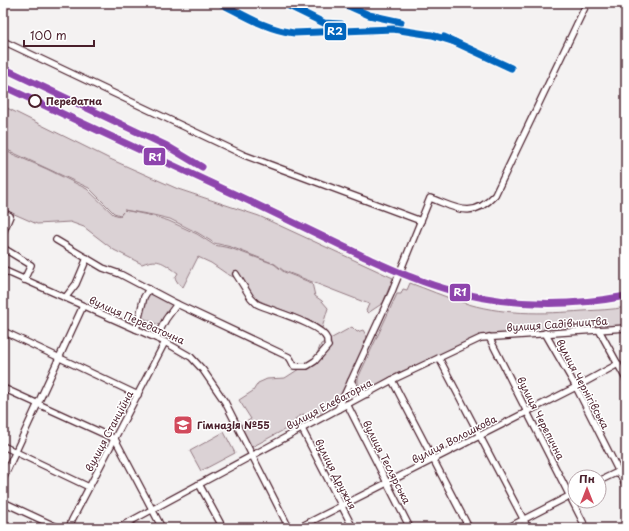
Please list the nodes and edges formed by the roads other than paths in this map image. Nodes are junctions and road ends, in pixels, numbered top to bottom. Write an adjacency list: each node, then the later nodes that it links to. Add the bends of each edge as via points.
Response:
1 (587, 3): 4 (street, via 495,195 474,210 463,211 430,198)
2 (3, 41): 4 (street, via 244,155)
3 (3, 212): 5 (street, via 10,216)
4 (421, 221): 29 (street, via 394,288)
5 (3, 233)
6 (56, 240): 8 (street)
7 (3, 248): 11 (street, via 31,265)
8 (88, 258): 12 (street); 13 (street, via 76,284)
9 (3, 270): 11 (street, вулиця Передаточна)
10 (236, 274): 14 (street, via 256,304 306,322 324,334 328,346 315,361 307,366 294,366 289,357)
11 (24, 280): 13 (street, вулиця Передаточна)
12 (148, 289): 14 (street); 17 (street)
13 (65, 298): 15 (street, вулиця Передаточна)
14 (177, 304): 22 (street)
15 (83, 306): 17 (street, вулиця Передаточна); 24 (street)
16 (626, 328): 18 (street, вулиця Садівництва)
17 (136, 329): 22 (street, вулиця Передаточна)
18 (599, 330): 20 (street, вулиця Садівництва); 26 (street)
19 (3, 331): 24 (street)
20 (546, 334): 21 (street, вулиця Садівництва); 30 (street, вулиця Чернігівська)
21 (489, 337): 25 (street, вулиця Елеваторна, via 481,338); 37 (street, вулиця Черепична)
22 (156, 338): 23 (street, вулиця Передаточна)
23 (165, 342): 33 (street, вулиця Станційна); 43 (street, вулиця Передаточна, via 191,356 203,370 225,402)
24 (59, 358): 33 (street); 34 (street)
25 (439, 358): 28 (street, вулиця Елеваторна); 39 (street)
26 (618, 364): 27 (street); 30 (street, вулиця Волошкова)
27 (626, 379)
28 (392, 380): 32 (street, вулиця Елеваторна); 44 (street)
29 (351, 381): 32 (street, via 356,389); 36 (street)
30 (576, 387): 37 (street, вулиця Волошкова); 46 (street, вулиця Чернігівська)
31 (3, 388): 34 (street)
32 (368, 394): 35 (street, вулиця Елеваторна)
33 (138, 395): 40 (street, вулиця Станційна)
34 (38, 404): 40 (street); 42 (street)
35 (348, 404): 36 (street, вулиця Елеваторна); 51 (street, вулиця Теслярська)
36 (338, 409): 38 (street, вулиця Елеваторна)
37 (527, 412): 39 (street, вулиця Волошкова); 49 (street, вулиця Черепична)
38 (302, 429): 43 (street, вулиця Елеваторна); 56 (street, вулиця Дружня)
39 (480, 436): 44 (street, вулиця Волошкова); 59 (street)
40 (115, 439): 53 (street, вулиця Станційна); 57 (street)
41 (3, 446): 42 (street)
42 (15, 452): 48 (street); 53 (street)
43 (251, 456): 50 (street, вулиця Елеваторна); 65 (street, вулиця Передаточна)
44 (434, 460): 51 (street, вулиця Волошкова); 69 (street)
45 (626, 468): 46 (street)
46 (619, 472): 47 (street); 52 (street, вулиця Чернігівська)
47 (607, 478)
48 (3, 479)
49 (567, 483)
50 (199, 484): 57 (street, вулиця Елеваторна); 64 (street)
51 (387, 484): 56 (street, вулиця Волошкова); 68 (street, вулиця Теслярська)
52 (626, 486)
53 (89, 487): 61 (street, вулиця Станційна)
54 (567, 497): 59 (street)
55 (3, 502): 60 (street)
56 (342, 507): 66 (street, вулиця Волошкова); 67 (street, вулиця Дружня)
57 (152, 509): 62 (street, вулиця Елеваторна); 63 (street)
58 (579, 509): 72 (street, вулиця Черепична)
59 (524, 520): 70 (street); 71 (street)
60 (59, 528)
61 (69, 528)
62 (118, 528)
63 (162, 528)
64 (223, 528)
65 (289, 528)
66 (298, 528)
67 (353, 528)
68 (410, 528)
69 (469, 528)
70 (507, 528)
71 (528, 528)
72 (586, 528)

